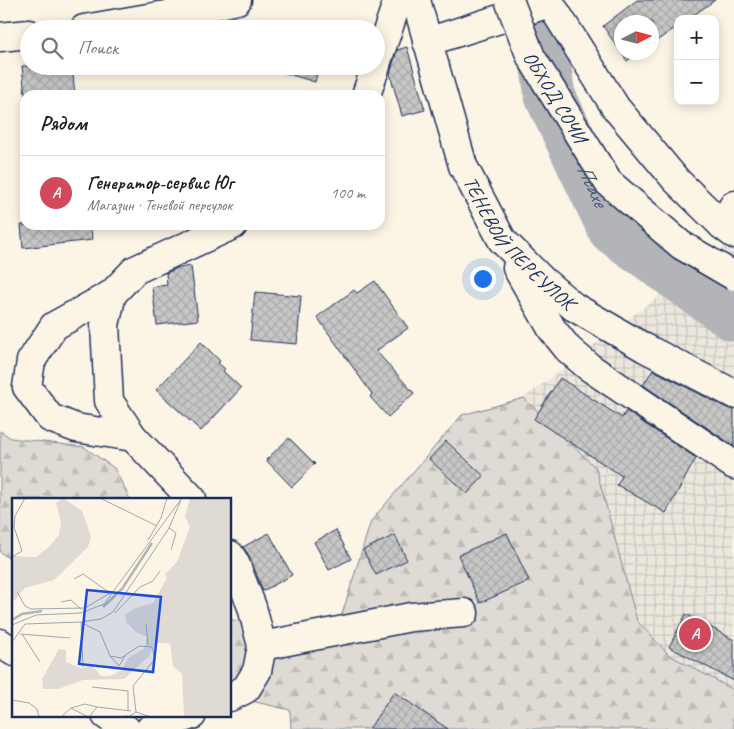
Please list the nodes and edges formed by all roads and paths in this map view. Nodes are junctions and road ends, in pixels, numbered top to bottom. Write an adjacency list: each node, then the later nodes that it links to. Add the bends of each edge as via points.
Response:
1 (237, 0): 6 (main road)
2 (398, 0): 9 (main road)
3 (416, 0): 10 (main road, ТЕНЕВОЙ ПЕРЕУЛОК)
4 (509, 0): 16 (main road, ОБХОД СОЧИ, bridge, via 530,57 608,182 681,246)
5 (549, 2): 10 (main road); 13 (main road, via 616,108 676,180)
6 (136, 20)
7 (20, 35): 8 (main road)
8 (0, 37)
9 (385, 38)
10 (427, 42): 15 (main road, ТЕНЕВОЙ ПЕРЕУЛОК, via 463,166)
11 (373, 75): 12 (main road)
12 (368, 90)
13 (730, 222)
14 (222, 230): 17 (main road, via 135,270)
15 (502, 240): 18 (main road, ТЕНЕВОЙ ПЕРЕУЛОК, via 574,307); 20 (main road, via 552,329 568,350)
16 (734, 276)
17 (112, 294): 19 (main road, via 105,326 109,401); 19 (main road, via 54,326 31,361 27,387 50,418 76,428)
18 (734, 394)
19 (133, 438): 21 (main road)
20 (734, 465)
21 (191, 498)
22 (231, 557): 25 (main road, via 252,607)
23 (464, 613): 25 (main road, via 411,617)
24 (0, 643): 26 (main road)
25 (262, 646): 27 (main road, via 258,671 246,690)
26 (12, 651)
27 (231, 697)
28 (107, 716): 30 (main road)
29 (189, 716): 31 (main road)
30 (126, 729)
31 (150, 729)

